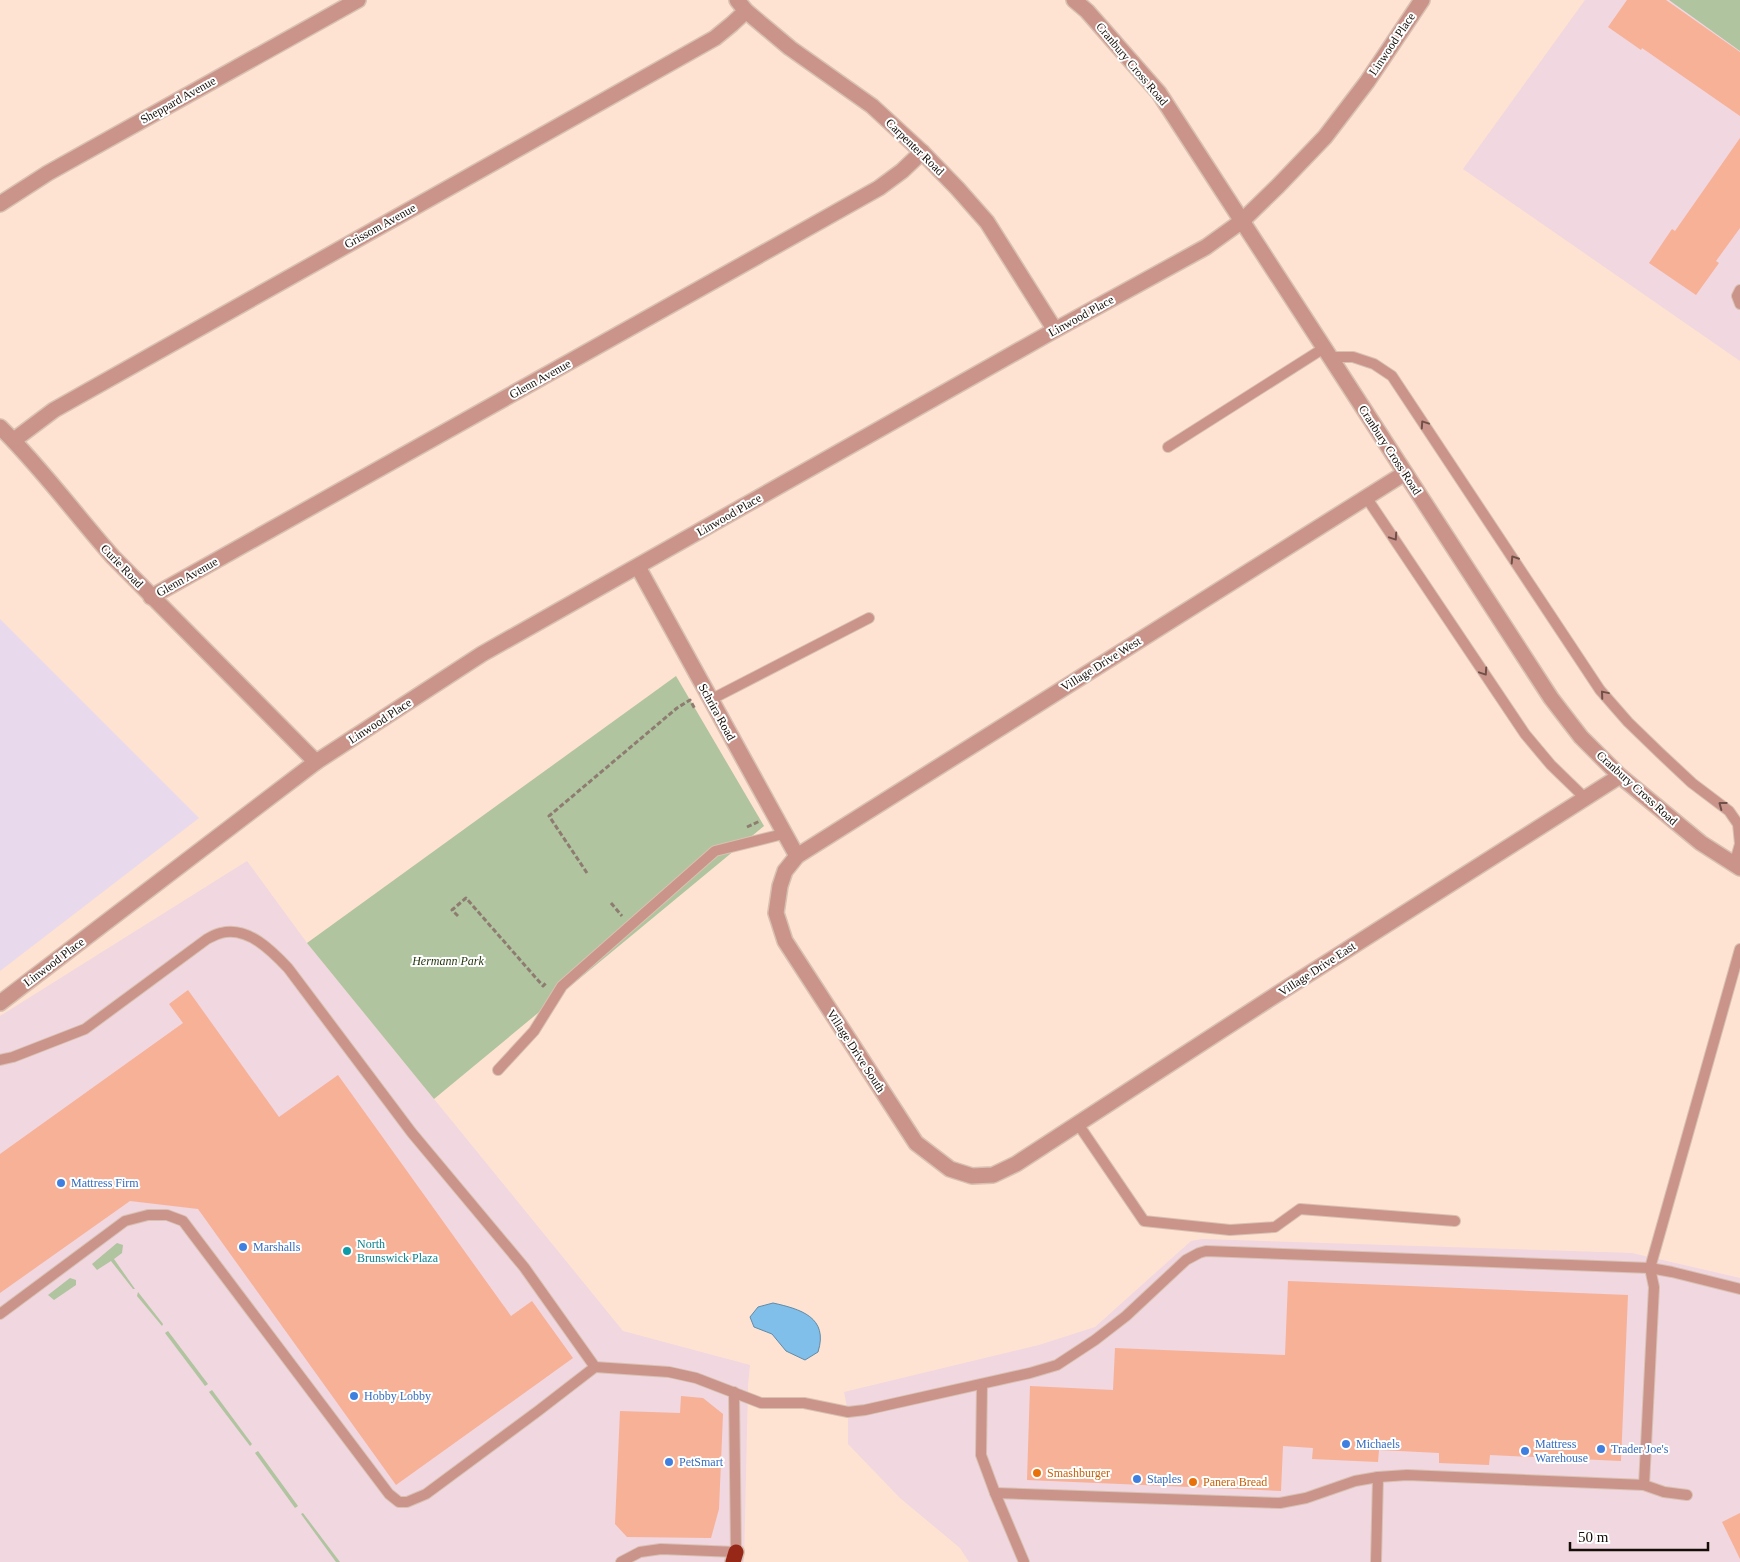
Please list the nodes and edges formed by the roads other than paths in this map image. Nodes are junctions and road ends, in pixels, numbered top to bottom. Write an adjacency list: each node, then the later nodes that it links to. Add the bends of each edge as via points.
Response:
1 (358, 0): 6 (street, Sheppard Avenue, via 48,173)
2 (1074, 0): 7 (street, Cranbury Cross Road, via 1158,93)
3 (1419, 1): 7 (street, Linwood Place, via 1367,82 1324,137)
4 (742, 5): 5 (street, Carpenter Road, via 790,48 872,106); 13 (street, Grissom Avenue, via 732,24 715,38 54,410)
5 (922, 152): 10 (street, Carpenter Road, via 987,222); 18 (street, Glenn Avenue, via 879,188)
6 (0, 204)
7 (1242, 221): 10 (street, Linwood Place, via 1206,247); 11 (street, Cranbury Cross Road)
8 (1740, 290): 9 (lane, via 1737,296)
9 (1740, 304)
10 (1055, 330): 17 (street, Linwood Place)
11 (1327, 353): 14 (lane); 15 (street, Cranbury Cross Road); 26 (lane, one-way to 11, via 1738,824 1729,811 1660,753 1600,690 1392,376 1374,364)
12 (0, 426): 13 (street, Curie Road)
13 (14, 440): 18 (street, Curie Road, via 81,521)
14 (1168, 447)
15 (1405, 473): 16 (street, Village Drive West); 22 (street, Cranbury Cross Road, via 1551,698 1581,737)
16 (1366, 497): 23 (lane, one-way to 23, via 1525,734); 25 (street, Village Drive West)
17 (638, 567): 20 (street, Schrira Road); 21 (street, Linwood Place, via 482,654)
18 (151, 597): 21 (street, Curie Road)
19 (869, 618): 20 (lane)
20 (710, 700): 24 (street, Schrira Road)
21 (316, 762): 28 (street, Linwood Place)
22 (1620, 776): 23 (street, Village Drive East); 26 (street, Cranbury Cross Road, via 1701,843)
23 (1585, 798): 31 (street, Village Drive East)
24 (784, 834): 25 (street, Schrira Road); 30 (lane, via 715,851 562,986 534,1031)
25 (797, 856): 32 (street, Village Drive South, via 780,886 776,913 785,941 916,1144 950,1169 972,1176 993,1175)
26 (1737, 867)
27 (1740, 949): 34 (lane)
28 (0, 1003)
29 (0, 1060): 37 (lane, via 86,1029 207,939 222,932 237,932 255,939 274,952 288,968 412,1133 524,1267)
30 (498, 1070)
31 (1078, 1124): 32 (street, Village Drive East); 33 (lane, via 1144,1221 1230,1230 1274,1227 1300,1209)
32 (1016, 1164)
33 (1455, 1221)
34 (1650, 1268): 35 (lane); 38 (lane, via 1206,1251 1186,1260 1126,1316 1058,1365); 41 (lane, via 1654,1287)
35 (1740, 1289)
36 (0, 1314): 37 (lane, via 125,1221 148,1215 166,1215 182,1221 389,1494 399,1502 426,1494)
37 (594, 1366): 39 (lane, via 669,1372)
38 (982, 1384): 39 (lane, via 848,1412 804,1403 761,1403); 42 (lane, via 981,1455)
39 (734, 1392): 44 (lane)
40 (1378, 1477): 41 (lane, via 1407,1475); 42 (lane, via 1280,1503); 47 (lane)
41 (1644, 1485): 43 (lane)
42 (994, 1493): 46 (lane)
43 (1687, 1495)
44 (736, 1559): 45 (lane, via 660,1549 640,1552)
45 (621, 1562)
46 (1024, 1562)
47 (1376, 1562)

